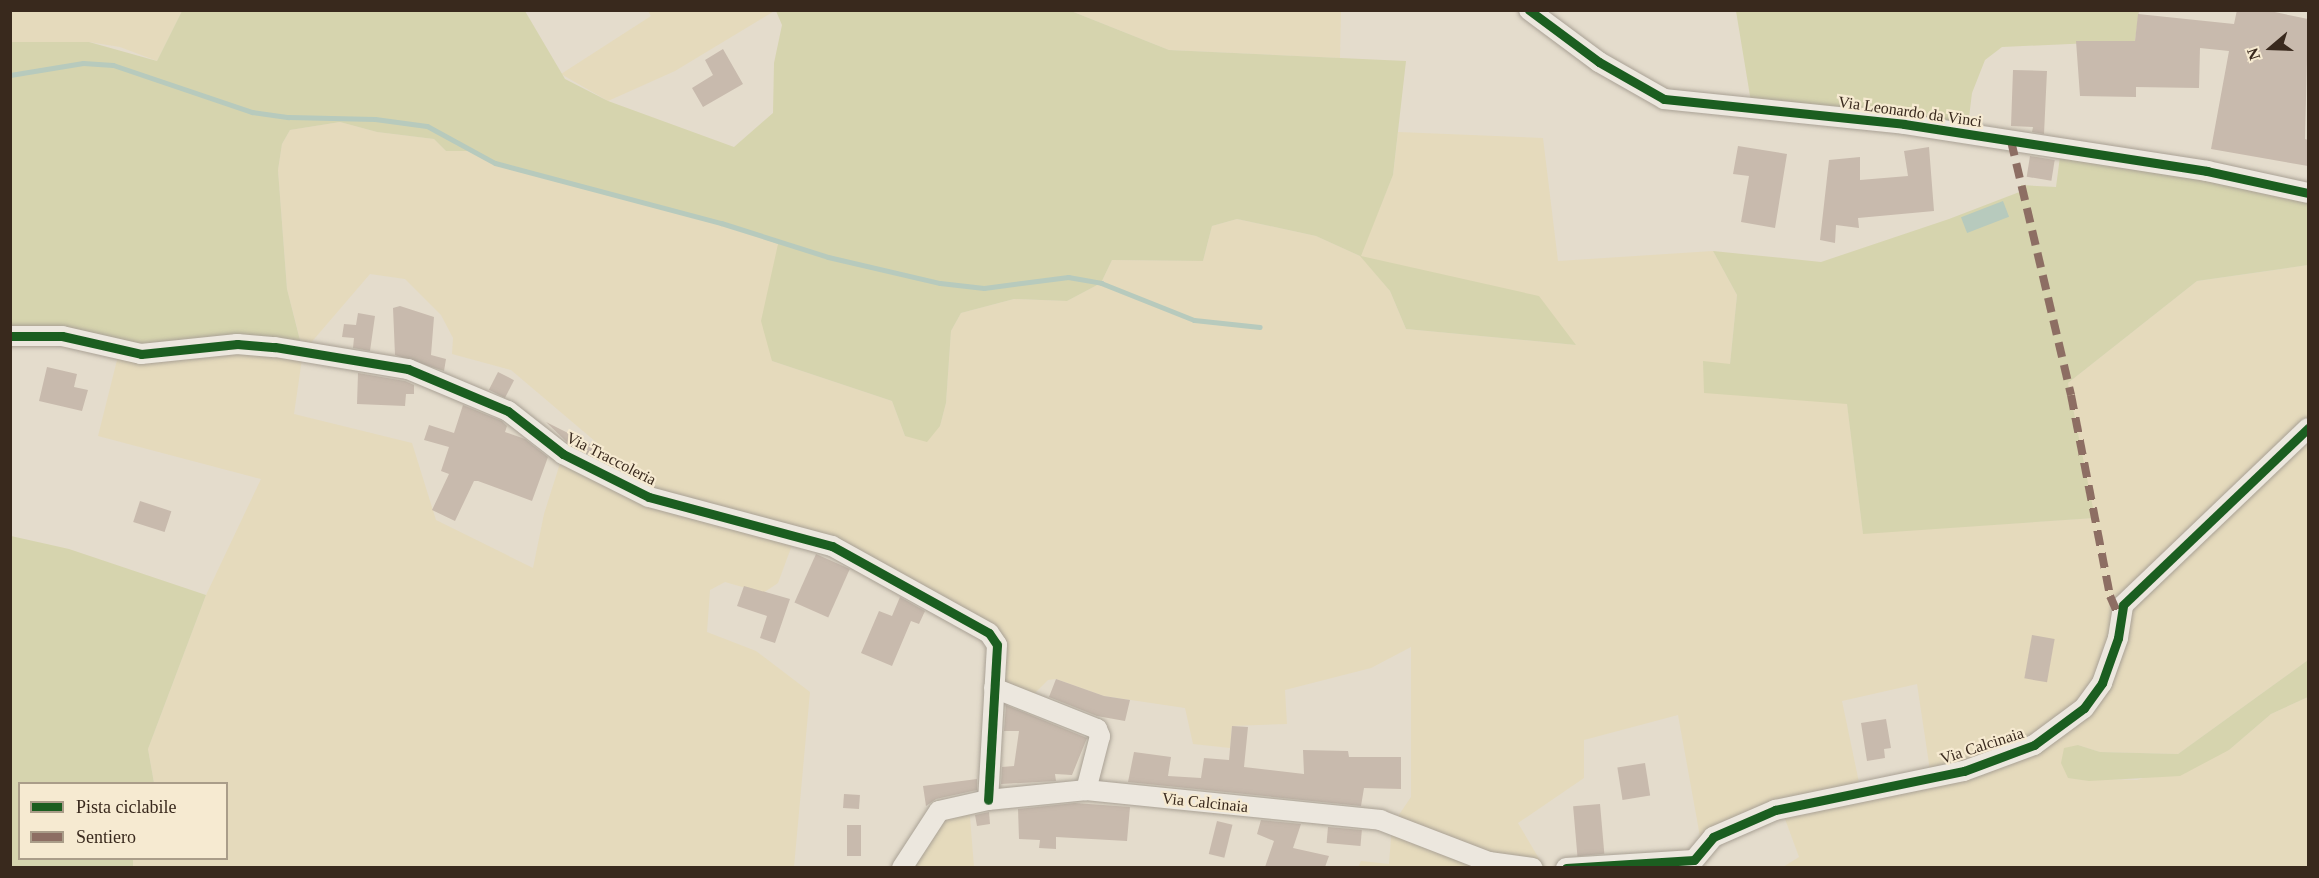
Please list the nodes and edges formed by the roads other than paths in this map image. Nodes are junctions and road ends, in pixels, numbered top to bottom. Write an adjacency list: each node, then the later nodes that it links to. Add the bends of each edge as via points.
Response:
1 (1529, 10): 2 (street, Via Leonardo da Vinci, via 1599,62 1664,99 1904,124 2207,171)
2 (2308, 193)
3 (10, 336): 5 (street, Via Traccoleria, via 73,337 141,354 237,344 275,347 408,369 508,411 563,454 650,497 832,546 989,633 997,645)
4 (2308, 428): 10 (street, Via Calcinaia, via 2123,605 2118,638 2102,683 2084,708 2034,745 1964,771 1775,810 1713,837 1694,860)
5 (994, 688): 6 (street, via 1097,729 1100,736); 7 (street, Via Traccoleria)
6 (1086, 790): 7 (street, Via Calcinaia); 9 (street, Via Calcinaia, via 1380,820 1489,862)
7 (988, 800): 8 (street, Via Calcinaia, via 939,811)
8 (902, 867)
9 (1533, 867)
10 (1566, 867)

